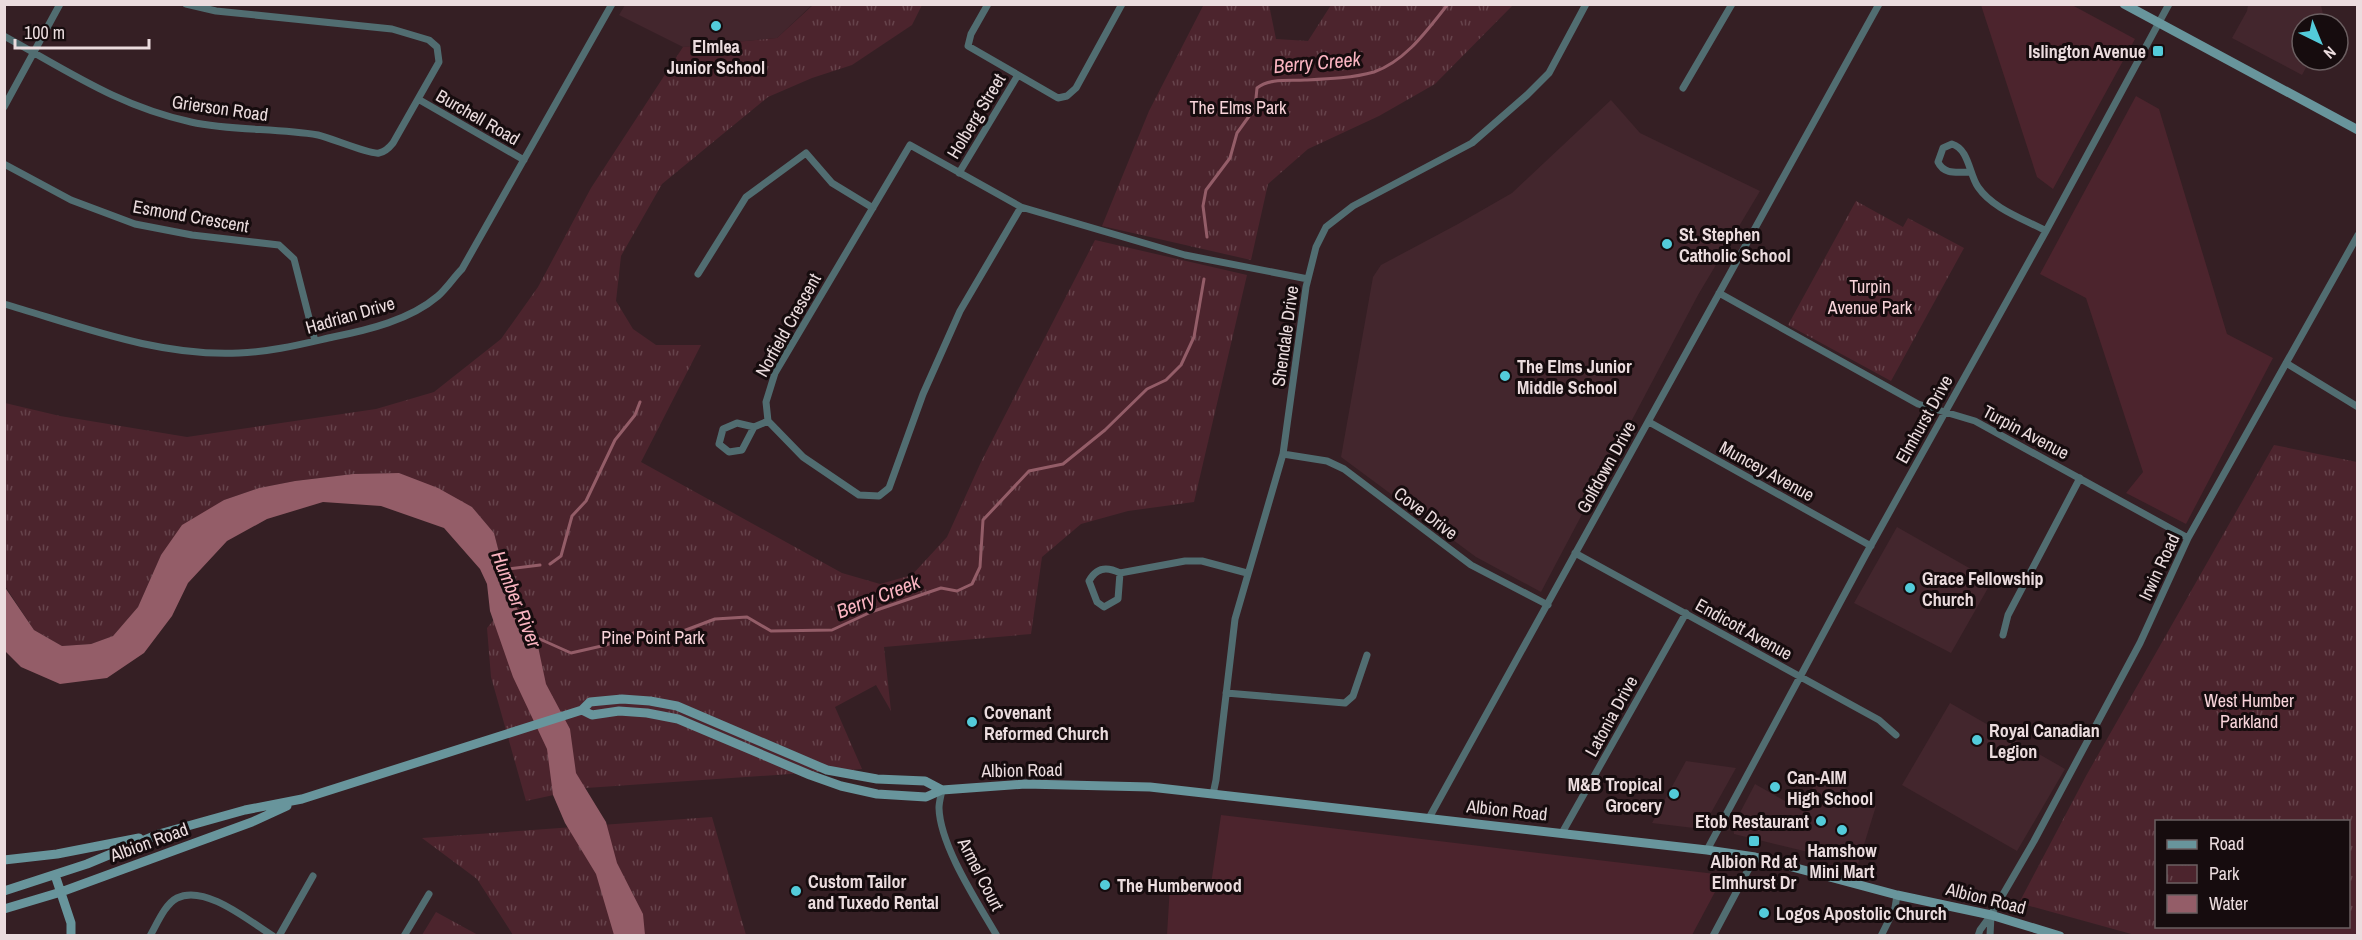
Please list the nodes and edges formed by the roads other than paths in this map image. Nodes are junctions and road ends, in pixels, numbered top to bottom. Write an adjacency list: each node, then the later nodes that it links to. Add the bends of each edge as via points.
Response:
1 (60, 4): 13 (street)
2 (186, 4): 16 (street, via 216,11 392,29 423,38 437,47 440,57)
3 (612, 4): 19 (street, Hadrian Drive)
4 (988, 4): 14 (street, via 968,46)
5 (1122, 4): 14 (street, via 1076,88 1067,96 1058,98)
6 (1586, 4): 28 (street, Shendale Drive, via 1549,73 1527,96 1472,143 1353,206 1326,227)
7 (1732, 4): 15 (street)
8 (2124, 4): 11 (main road)
9 (2169, 4): 11 (street, Elmhurst Drive)
10 (1878, 5): 29 (street, Golfdown Drive)
11 (2159, 23): 18 (main road); 25 (street, Elmhurst Drive)
12 (4, 36): 13 (street, Grierson Road)
13 (33, 52): 16 (street, Grierson Road, via 124,102 149,111 194,122 322,136 375,154 393,143); 17 (street)
14 (1018, 75): 22 (street, Holberg Street)
15 (1683, 88)
16 (418, 99): 19 (street, Burchell Road)
17 (4, 107)
18 (2358, 130)
19 (524, 160): 31 (street, Hadrian Drive, via 462,269 438,296 363,331)
20 (4, 164): 31 (street, Esmond Crescent, via 71,200 135,224 279,245 294,259)
21 (1970, 172): 21 (street, via 1959,147 1952,144 1943,148 1938,162 1942,169); 25 (street, via 1988,199)
22 (959, 173): 23 (street, Norfield Crescent); 24 (street, Norfield Crescent, via 910,145)
23 (1021, 207): 28 (street, Norfield Crescent, via 1185,255); 35 (street, via 960,311 923,394 889,488 879,496 859,495 803,457)
24 (873, 208): 27 (street, via 832,183 806,153 746,197); 35 (street, Norfield Crescent, via 775,373 766,402)
25 (2046, 231): 34 (street, Elmhurst Drive)
26 (2358, 235): 32 (street, Irwin Road)
27 (698, 274)
28 (1308, 279): 38 (street, Shendale Drive)
29 (1719, 293): 34 (street, Turpin Avenue, via 1918,404); 36 (street, Golfdown Drive)
30 (4, 304): 31 (street, Hadrian Drive, via 91,330 202,353 262,351)
31 (315, 341)
32 (2286, 363): 33 (street); 40 (street, Irwin Road)
33 (2358, 407)
34 (1946, 412): 39 (street, Turpin Avenue, via 1975,421); 41 (street, Elmhurst Drive)
35 (768, 421): 37 (street)
36 (1649, 422): 41 (street, Muncey Avenue); 42 (street, Golfdown Drive)
37 (754, 427): 37 (street, via 736,423 723,429 720,444 729,452 742,450)
38 (1283, 454): 44 (street, Shendale Drive); 45 (street, Cove Drive, via 1327,461 1344,469 1471,565)
39 (2080, 478): 40 (street, Turpin Avenue); 47 (street, via 2008,615)
40 (2188, 538): 69 (street, Irwin Road, via 2140,643)
41 (1871, 546): 49 (street, Elmhurst Drive)
42 (1575, 553): 45 (street, Golfdown Drive); 46 (street, Endicott Avenue)
43 (1120, 573): 43 (street, via 1101,569 1089,581 1097,602 1104,607 1118,599); 44 (street, via 1202,561)
44 (1247, 573): 50 (street, Shendale Drive, via 1235,619)
45 (1548, 605): 56 (street, Golfdown Drive)
46 (1686, 613): 49 (street, Endicott Avenue); 57 (street, Latonia Drive)
47 (2003, 635)
48 (1367, 655): 50 (street, via 1353,696 1345,703)
49 (1800, 678): 52 (street, Endicott Avenue, via 1879,720); 59 (street, Elmhurst Drive)
50 (1226, 693): 54 (street, Shendale Drive)
51 (582, 710): 53 (main road, Albion Road, via 592,715 618,711 678,719 850,788 926,797); 53 (main road, Albion Road, via 590,702 622,699 677,706 827,770 878,779 925,781); 55 (main road, Albion Road)
52 (1896, 735)
53 (942, 790): 54 (main road, Albion Road, via 1048,785 1150,787); 75 (street, Armel Court, via 939,808 951,853)
54 (1213, 794): 56 (main road, Albion Road)
55 (303, 799): 58 (main road, Albion Road, via 245,810); 65 (main road, Albion Road, via 252,822)
56 (1429, 818): 57 (main road, Albion Road)
57 (1562, 833): 59 (main road, Albion Road)
58 (159, 834): 61 (main road); 62 (main road, Albion Road)
59 (1707, 850): 60 (main road, Albion Road)
60 (1755, 857): 67 (main road, Albion Road); 76 (street)
61 (4, 860)
62 (55, 875): 64 (main road, Albion Road); 65 (main road)
63 (313, 876): 73 (street)
64 (4, 891)
65 (61, 892): 68 (main road, Albion Road); 70 (main road, via 71,923)
66 (429, 894): 74 (street)
67 (1897, 895): 69 (main road, Albion Road); 77 (street)
68 (4, 909)
69 (1991, 915): 78 (street, Irwin Road); 79 (street); 80 (main road, Albion Road)
70 (70, 936)
71 (150, 936): 72 (street, via 176,899 186,895 209,897)
72 (273, 936)
73 (279, 936)
74 (404, 936)
75 (997, 936)
76 (1713, 936)
77 (1881, 936)
78 (1978, 936)
79 (1990, 936)
80 (2060, 936)

